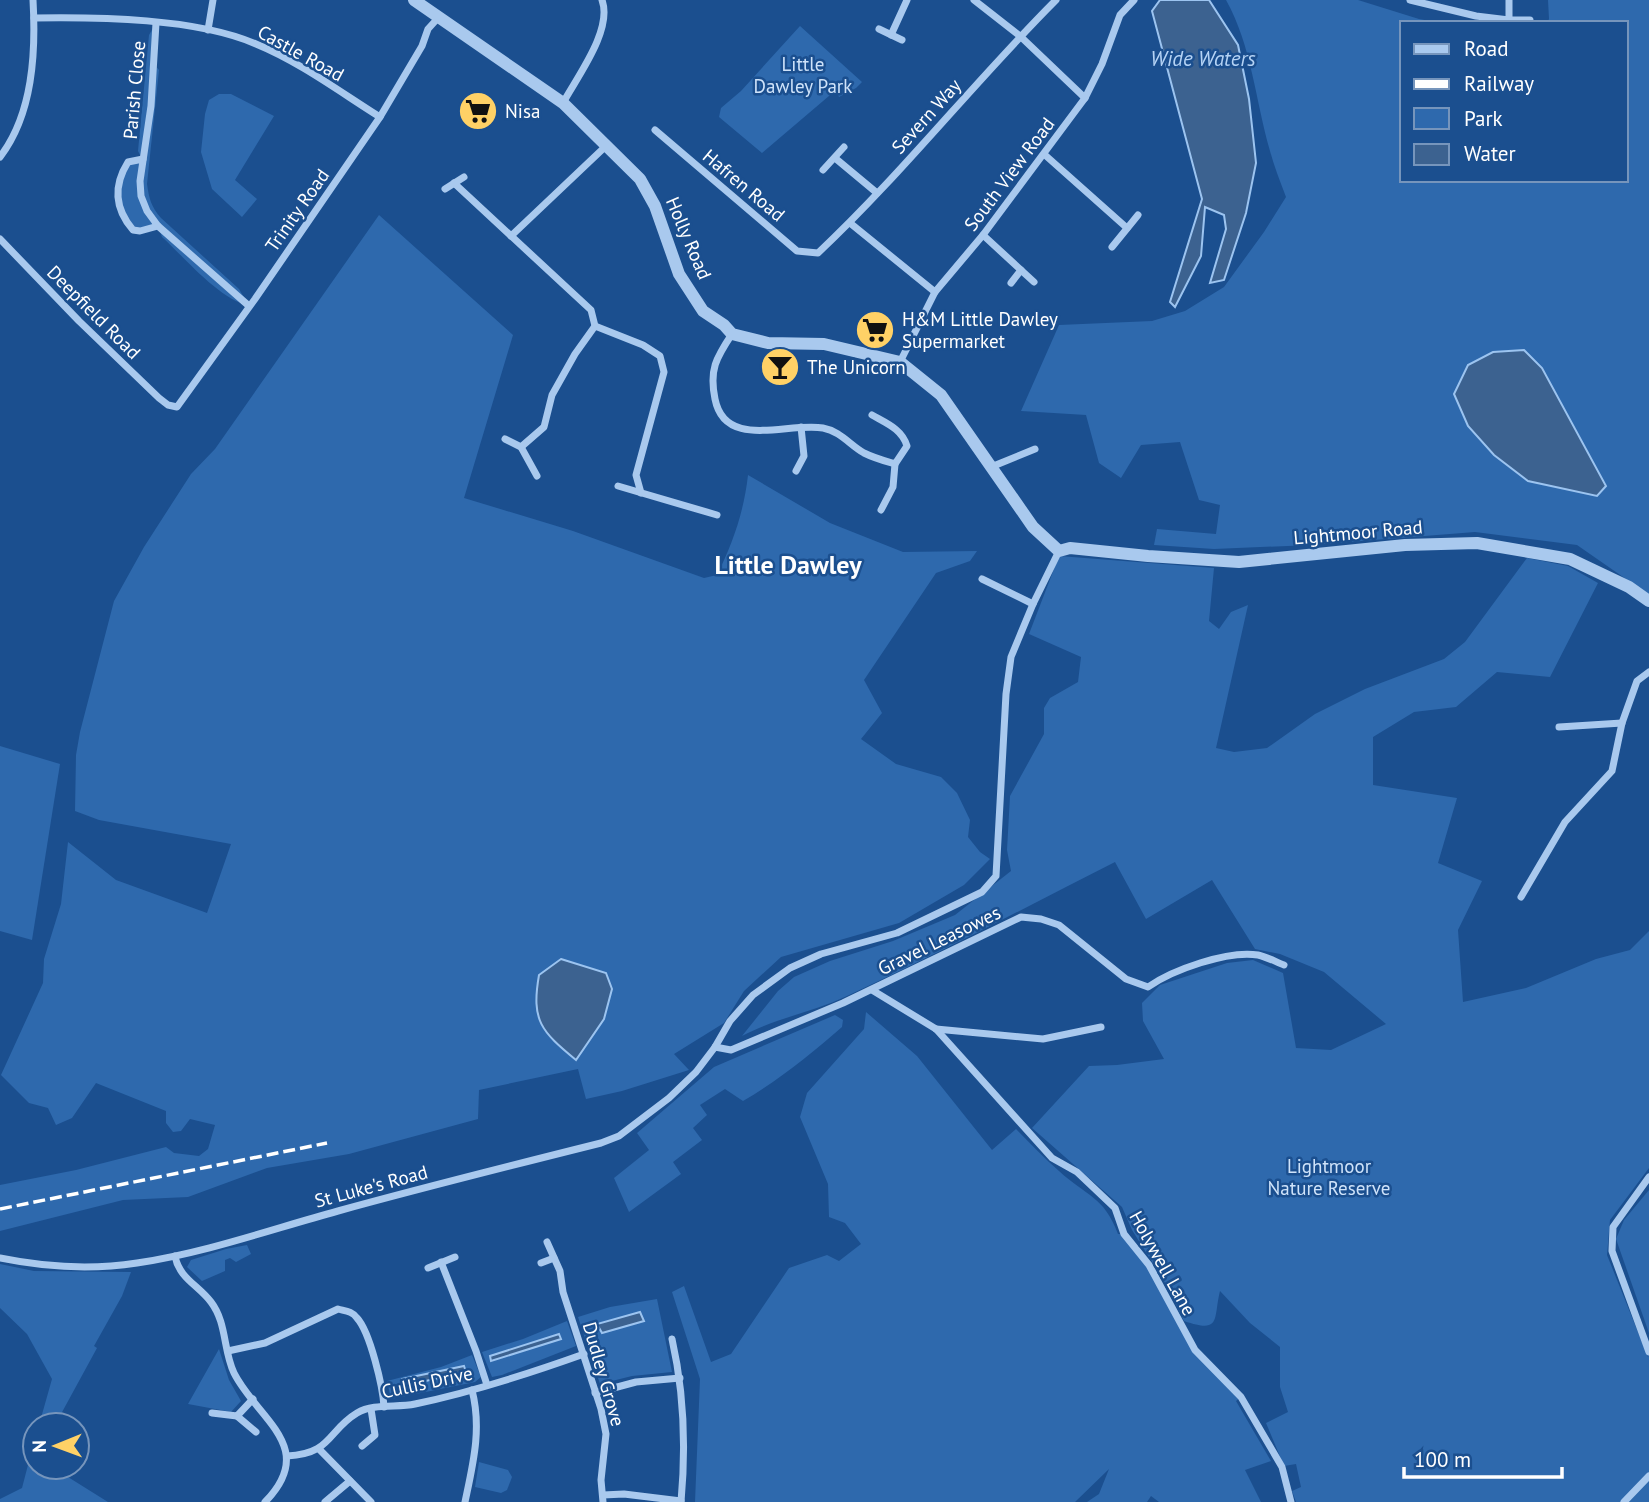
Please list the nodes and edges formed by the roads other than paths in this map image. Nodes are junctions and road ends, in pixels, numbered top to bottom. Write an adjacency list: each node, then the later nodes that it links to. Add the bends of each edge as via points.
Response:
1 (33, 0): 11 (street)
2 (213, 0): 17 (street)
3 (414, 0): 12 (street, Holly Road)
4 (602, 0): 22 (street, via 601,36)
5 (907, 0): 18 (street)
6 (974, 0): 19 (street)
7 (1056, 0): 19 (street, Severn Way)
8 (1134, 0): 21 (street, South View Road, via 1120,15)
9 (1410, 0): 13 (street)
10 (1509, 0): 13 (street)
11 (34, 18): 15 (street, Castle Road); 28 (street, via 25,105)
12 (438, 18): 22 (street, Holly Road); 23 (street, Trinity Road)
13 (1509, 20): 14 (street)
14 (1530, 20)
15 (156, 23): 17 (street, Castle Road); 30 (street, Parish Close)
16 (879, 29): 18 (street)
17 (208, 30): 23 (street, Castle Road, via 275,53)
18 (891, 35): 20 (street)
19 (1020, 36): 21 (street); 35 (street, Severn Way)
20 (902, 40)
21 (1085, 98): 27 (street, South View Road)
22 (563, 103): 25 (street, Holly Road)
23 (380, 117): 49 (street, Trinity Road)
24 (655, 130): 44 (street, Hafren Road, via 797,251)
25 (607, 145): 41 (street); 51 (street, Holly Road, via 640,179 655,206 679,274 703,311)
26 (844, 147): 29 (street)
27 (1045, 155): 39 (street); 40 (street, South View Road)
28 (0, 158)
29 (835, 158): 31 (street); 35 (street)
30 (143, 159): 38 (street, Parish Close, via 141,195); 38 (street, Parish Close, via 128,162 117,198 133,230)
31 (823, 170)
32 (464, 177): 33 (street)
33 (454, 183): 34 (street); 41 (street)
34 (445, 189)
35 (877, 193): 37 (street, Severn Way)
36 (1138, 215): 39 (street)
37 (850, 223): 44 (street, Severn Way); 48 (street)
38 (158, 226): 49 (street, Parish Close)
39 (1127, 228): 43 (street)
40 (982, 235): 45 (street); 48 (street, South View Road)
41 (511, 236): 50 (street, via 591,310)
42 (0, 239): 53 (street, Deepfield Road)
43 (1112, 247)
44 (818, 253)
45 (1021, 270): 46 (street); 47 (street)
46 (1034, 282)
47 (1011, 283)
48 (935, 292): 52 (street, South View Road)
49 (248, 306): 53 (street, Trinity Road, via 181,403)
50 (595, 326): 57 (street, via 552,396 544,427); 64 (street, via 660,356 664,372 636,475)
51 (732, 334): 52 (street, Holly Road, via 768,343 824,344); 55 (street, via 712,369 716,407 722,416 739,430)
52 (900, 362): 60 (street, Holly Road, via 941,395)
53 (168, 405)
54 (872, 415): 59 (street, via 904,437 907,446)
55 (801, 427): 59 (street, via 835,432 867,455); 61 (street, via 804,456)
56 (505, 439): 57 (street)
57 (521, 447): 62 (street)
58 (1035, 449): 60 (street)
59 (895, 464): 65 (street, via 893,487)
60 (991, 467): 67 (street, Holly Road, via 1033,527)
61 (796, 471)
62 (537, 475)
63 (618, 486): 64 (street)
64 (641, 493): 66 (street)
65 (881, 510)
66 (717, 515)
67 (1059, 551): 69 (street, Lightmoor Road, via 1070,548 1239,562 1405,545 1477,543 1570,559); 70 (street, St Luke's Road)
68 (982, 579): 70 (street)
69 (1649, 601)
70 (1033, 604): 79 (street, St Luke's Road, via 1011,657 996,876 982,892 897,933 821,954 790,968 753,995)
71 (1649, 672): 72 (street, via 1637,681)
72 (1622, 723): 73 (street); 74 (street, via 1612,771 1565,822)
73 (1559, 727)
74 (1521, 897)
75 (1284, 965): 76 (street, Gravel Leasowes, via 1259,955 1232,955 1164,976 1148,988 1126,979 1059,925 1021,917)
76 (872, 990): 78 (street, Holywell Lane); 79 (street, Gravel Leasowes, via 731,1050)
77 (1101, 1027): 78 (street, via 1043,1039)
78 (936, 1029): 114 (street, Holywell Lane, via 1052,1158 1077,1171 1115,1208 1124,1234 1149,1265 1195,1350 1241,1397 1282,1467)
79 (715, 1047): 82 (street, St Luke's Road, via 669,1098 619,1136)
80 (1649, 1177): 91 (street, via 1612,1227 1612,1251)
81 (547, 1242): 85 (street, Dudley Grove)
82 (175, 1256): 84 (street, St Luke's Road, via 89,1266 35,1265); 90 (street, via 184,1276 221,1318)
83 (455, 1257): 86 (street)
84 (0, 1258)
85 (554, 1258): 87 (street); 92 (street, Dudley Grove)
86 (441, 1262): 88 (street); 94 (street)
87 (541, 1263)
88 (428, 1268)
89 (672, 1339): 93 (street)
90 (228, 1351): 97 (street, via 233,1371); 98 (street, via 265,1343 338,1309 350,1311 366,1333 384,1390)
91 (1649, 1352)
92 (584, 1354): 94 (street, Cullis Drive); 96 (street, Dudley Grove)
93 (680, 1378): 96 (street, via 636,1382); 113 (street)
94 (486, 1385): 95 (street, Cullis Drive)
95 (472, 1390): 98 (street, Cullis Drive, via 416,1404); 112 (street, via 477,1432)
96 (595, 1393): 108 (street, Dudley Grove, via 606,1434)
97 (253, 1399): 101 (street); 105 (street, via 272,1421)
98 (384, 1406): 99 (street, Cullis Drive)
99 (371, 1409): 103 (street, via 374,1435); 104 (street, Cullis Drive, via 358,1412)
100 (212, 1413): 101 (street)
101 (237, 1416): 102 (street)
102 (256, 1432)
103 (362, 1447)
104 (319, 1449): 105 (street); 107 (street)
105 (287, 1456): 109 (street, via 280,1487)
106 (1649, 1476): 115 (street)
107 (350, 1481): 110 (street); 111 (street)
108 (603, 1499): 113 (street, via 624,1494)
109 (265, 1502)
110 (325, 1502)
111 (371, 1502)
112 (465, 1502)
113 (681, 1502)
114 (1291, 1502)
115 (1624, 1502)

